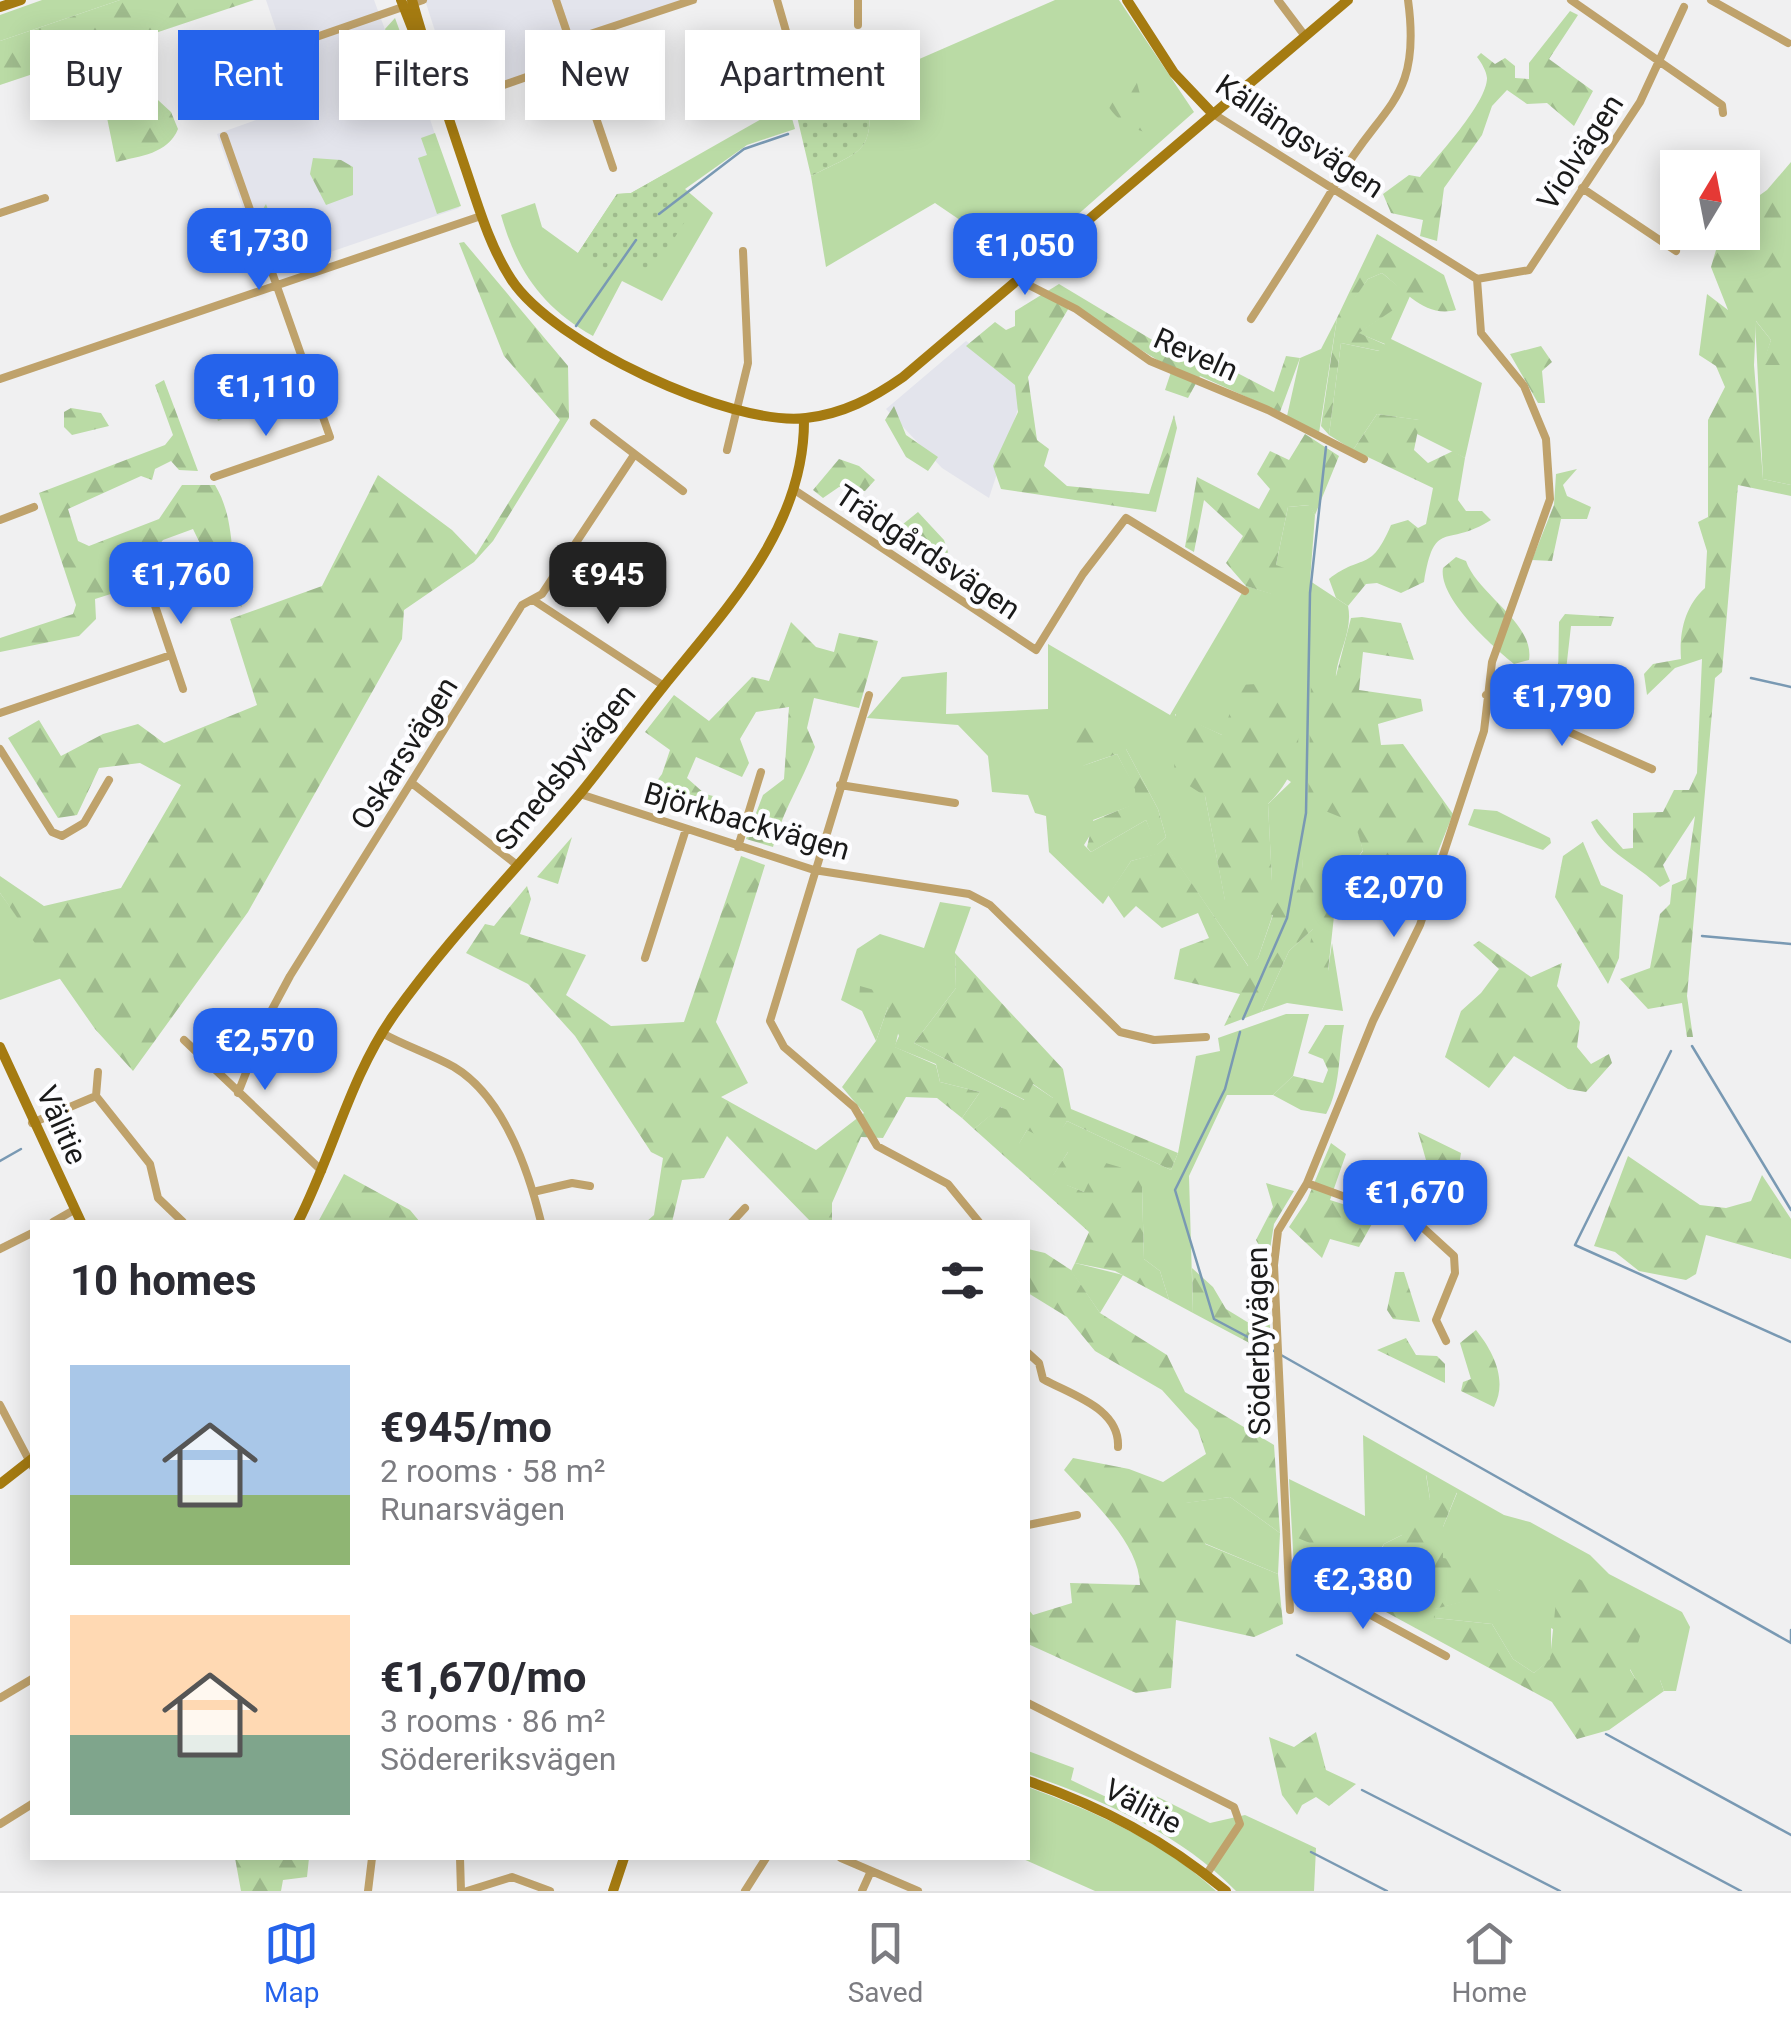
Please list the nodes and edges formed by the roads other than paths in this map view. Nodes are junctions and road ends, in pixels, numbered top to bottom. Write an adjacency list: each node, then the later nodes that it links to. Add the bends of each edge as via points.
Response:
1 (21, 0): 13 (main road)
2 (556, 0): 17 (street)
3 (694, 0): 18 (street)
4 (777, 0): 19 (street)
5 (858, 0): 15 (street)
6 (1126, 0): 24 (main road, Källängsvägen, via 1174,73)
7 (1278, 0): 21 (street)
8 (1348, 0): 21 (main road)
9 (1408, 0): 31 (street, via 1412,58 1400,94)
10 (1570, 0): 23 (street)
11 (1711, 0): 22 (street)
12 (408, 3): 16 (main road); 20 (street)
13 (0, 7)
14 (1684, 7): 23 (street, Violvägen)
15 (858, 25)
16 (417, 30)
17 (566, 30)
18 (603, 30)
19 (786, 30)
20 (319, 36)
21 (1305, 36): 24 (main road)
22 (1788, 43)
23 (1659, 60): 25 (street, via 1722,105); 30 (street, Violvägen, via 1640,102)
24 (1212, 113): 31 (street, Källängsvägen); 37 (main road)
25 (1723, 113)
26 (449, 120): 34 (main road)
27 (596, 120): 29 (street)
28 (224, 136): 39 (street)
29 (613, 168)
30 (1582, 188): 36 (street); 38 (street, Violvägen, via 1529,270)
31 (1332, 191): 38 (street, Källängsvägen); 40 (street)
32 (45, 198): 33 (street)
33 (0, 213)
34 (482, 216): 39 (street); 42 (main road, via 512,281 548,320 586,346)
35 (743, 251): 42 (street, via 748,363)
36 (1676, 251)
37 (1016, 279): 43 (main road, via 887,388 857,405); 47 (street, Reveln, via 1076,309 1150,361)
38 (1478, 279): 60 (street, Söderbyvägen, via 1481,333 1524,386 1546,439 1551,474 1547,510)
39 (276, 285): 41 (street); 48 (street, via 330,436)
40 (1252, 319)
41 (0, 380)
42 (740, 412): 43 (main road); 45 (street)
43 (804, 419): 49 (main road, Smedsbyvägen)
44 (594, 424): 46 (street)
45 (727, 450)
46 (634, 455): 50 (street); 55 (street, Oskarsvägen)
47 (1364, 459)
48 (214, 477)
49 (796, 491): 54 (street, Trädgårdsvägen, via 1036,650 1126,518); 57 (main road, Smedsbyvägen, via 746,583)
50 (683, 492)
51 (34, 508): 52 (street)
52 (0, 520)
53 (145, 576): 56 (street)
54 (1244, 591)
55 (532, 600): 57 (street); 66 (street, Oskarsvägen, via 522,605)
56 (170, 656): 58 (street); 61 (street)
57 (664, 686): 68 (main road, Smedsbyvägen)
58 (183, 690)
59 (869, 695): 67 (street)
60 (1486, 695): 63 (street); 84 (street, Söderbyvägen, via 1484,731 1420,925)
61 (0, 712)
62 (0, 749): 65 (street, via 52,832 62,836 84,823)
63 (1652, 769)
64 (761, 772): 71 (street)
65 (109, 780)
66 (413, 784): 72 (street); 80 (street, Oskarsvägen, via 290,976)
67 (840, 785): 69 (street); 73 (street)
68 (580, 794): 70 (street, Björkbackvägen); 72 (main road, Smedsbyvägen)
69 (954, 803)
70 (686, 829): 71 (street, Björkbackvägen); 74 (street)
71 (738, 846): 73 (street, Björkbackvägen)
72 (517, 866): 75 (main road, Smedsbyvägen)
73 (814, 870): 76 (street, Björkbackvägen, via 969,894 1005,918 1120,1032 1154,1040); 95 (street, via 770,1008 773,1033 854,1107 877,1146 948,1184)
74 (644, 958)
75 (382, 1034): 83 (main road, Smedsbyvägen); 86 (street, via 470,1080 514,1143)
76 (1206, 1038)
77 (184, 1040): 80 (street)
78 (0, 1047): 82 (main road, Välitie)
79 (98, 1072): 81 (street)
80 (238, 1093): 83 (street)
81 (96, 1096): 82 (street); 91 (street, via 150,1164 158,1198)
82 (32, 1123): 88 (main road, Välitie)
83 (322, 1171): 92 (main road, Smedsbyvägen)
84 (1307, 1184): 98 (street, via 1419,1224 1454,1256 1455,1272 1436,1320); 107 (street, Söderbyvägen, via 1278,1231 1274,1264)
85 (590, 1186): 86 (street)
86 (534, 1192): 93 (street)
87 (745, 1208): 94 (street)
88 (74, 1210): 89 (street); 90 (main road, Välitie)
89 (56, 1220)
90 (81, 1220)
91 (181, 1220)
92 (298, 1220)
93 (541, 1220)
94 (734, 1220)
95 (977, 1220)
96 (30, 1234): 97 (street)
97 (0, 1249)
98 (1446, 1341)
99 (1030, 1354): 101 (street, via 1043,1379 1108,1415)
100 (0, 1405): 102 (street)
101 (1118, 1447)
102 (30, 1460)
103 (30, 1463): 104 (main road)
104 (0, 1484)
105 (1077, 1516): 106 (street)
106 (1030, 1525)
107 (1289, 1576): 108 (street, Söderbyvägen); 109 (street)
108 (1290, 1610)
109 (1446, 1656)
110 (30, 1680): 111 (street)
111 (0, 1698)
112 (1030, 1704): 122 (street, via 1234,1807 1240,1824)
113 (1030, 1781): 122 (main road, Välitie, via 1127,1821)
114 (30, 1805): 115 (street)
115 (0, 1824)
116 (372, 1860): 123 (street)
117 (460, 1860): 124 (street)
118 (623, 1860): 126 (main road)
119 (765, 1860): 127 (street)
120 (846, 1860): 121 (street)
121 (871, 1871): 128 (street); 129 (street)
122 (1206, 1874): 130 (main road, Välitie)
123 (368, 1891)
124 (464, 1891): 125 (street, via 512,1878)
125 (550, 1891)
126 (613, 1891)
127 (744, 1891)
128 (862, 1891)
129 (918, 1891)
130 (1226, 1891)

